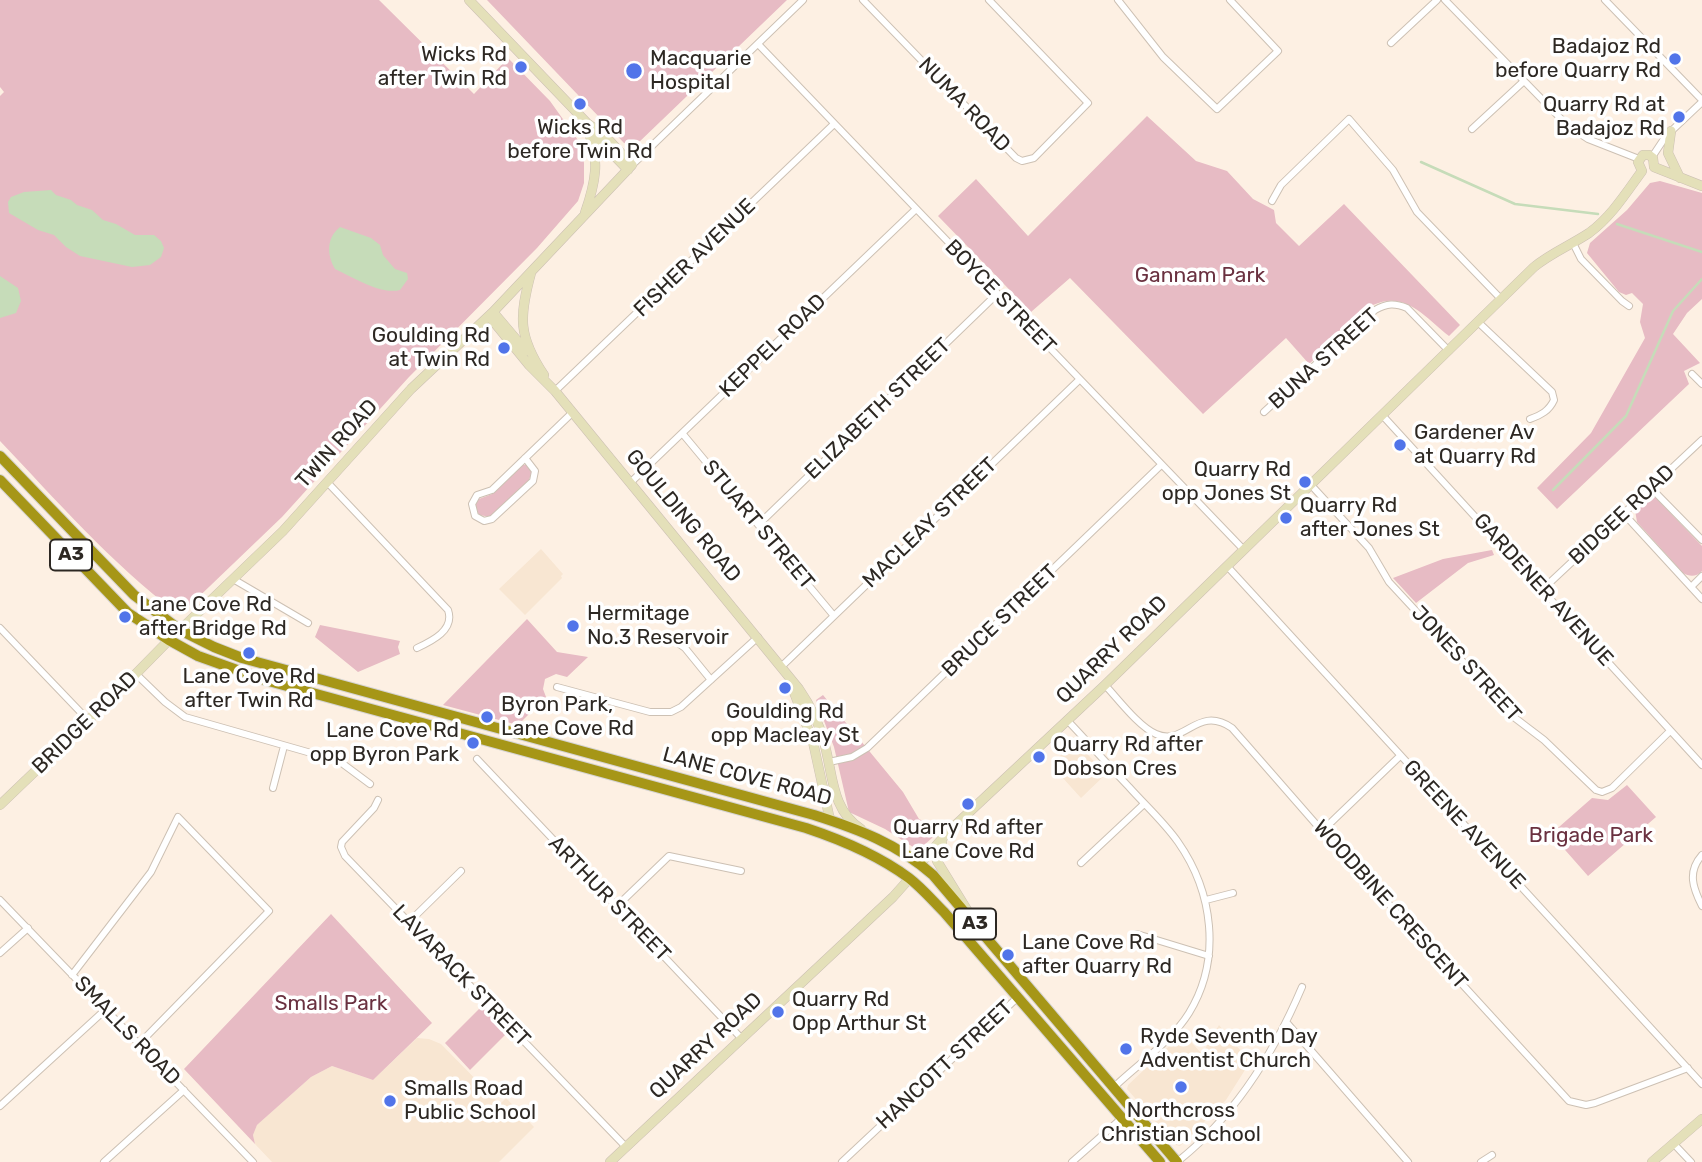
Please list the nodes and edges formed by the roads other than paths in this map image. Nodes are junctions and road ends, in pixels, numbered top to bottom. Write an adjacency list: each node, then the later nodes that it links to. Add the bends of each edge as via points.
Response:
1 (469, 0): 14 (street)
2 (803, 0): 11 (street, TWIN ROAD)
3 (863, 0): 4 (street, NUMA ROAD, via 1016,158 1029,160 1088,103)
4 (989, 0)
5 (1118, 0): 6 (street, via 1163,57 1217,109 1278,51)
6 (1230, 0)
7 (1437, 0): 10 (street)
8 (1445, 0): 12 (street)
9 (1605, 0): 13 (street)
10 (1391, 43)
11 (758, 44): 15 (street, BOYCE STREET); 20 (street, TWIN ROAD)
12 (1524, 81): 16 (street); 19 (street, via 1578,134)
13 (1702, 101): 17 (street)
14 (579, 115): 20 (street); 27 (street, via 596,162)
15 (834, 124): 26 (street, BOYCE STREET); 40 (street, FISHER AVENUE)
16 (1472, 129)
17 (1671, 131): 18 (street); 23 (street, via 1668,153)
18 (1652, 157): 19 (street); 21 (street)
19 (1639, 159): 22 (street)
20 (630, 167): 27 (street, TWIN ROAD)
21 (1654, 167): 22 (street); 23 (street)
22 (1642, 171): 28 (street, QUARRY ROAD, via 1604,219)
23 (1680, 178): 24 (street)
24 (1702, 186)
25 (1272, 201): 31 (street, via 1280,185 1349,119 1393,170 1417,212)
26 (916, 209): 30 (street, BOYCE STREET); 45 (street, KEPPEL ROAD)
27 (584, 216): 29 (street, TWIN ROAD)
28 (1573, 243): 31 (street, QUARRY ROAD, via 1548,256); 32 (street, via 1581,259)
29 (532, 271): 33 (street, TWIN ROAD); 36 (street, GOULDING ROAD, via 522,318 525,342)
30 (997, 294): 38 (street, BOYCE STREET); 56 (street, ELIZABETH STREET)
31 (1502, 299): 34 (street, QUARRY ROAD)
32 (1629, 306)
33 (491, 314): 36 (street); 40 (street, GOULDING ROAD); 51 (street, TWIN ROAD, via 411,389)
34 (1478, 322): 35 (street, QUARRY ROAD); 44 (street, via 1554,396 1547,410)
35 (1449, 351): 41 (street, BUNA STREET, via 1407,308 1384,305); 43 (street, QUARRY ROAD)
36 (534, 360): 40 (street, GOULDING ROAD)
37 (1692, 374): 39 (street)
38 (1079, 380): 49 (street, BOYCE STREET); 65 (street, MACLEAY STREET)
39 (1702, 384)
40 (555, 391): 42 (street, GOULDING ROAD)
41 (1264, 412)
42 (572, 413): 48 (street); 52 (street, GOULDING ROAD)
43 (1383, 416): 53 (street, QUARRY ROAD); 63 (street, GARDENER AVENUE)
44 (1530, 419)
45 (682, 433): 52 (street, KEPPEL ROAD); 56 (street, STUART STREET)
46 (1702, 440): 54 (street, BIDGEE ROAD)
47 (0, 456): 68 (highway, LANE COVE ROAD / A3, via 107,570)
48 (525, 458): 48 (street, via 536,471 533,481 492,519 475,516 472,504 477,495 492,490)
49 (1161, 465): 58 (street, BOYCE STREET); 84 (street, BRUCE STREET, via 867,748 852,757)
50 (0, 480): 71 (highway, LANE COVE ROAD / A3, via 128,613)
51 (328, 482): 61 (street, TWIN ROAD); 72 (street, via 448,610 447,627)
52 (630, 483): 69 (street, GOULDING ROAD)
53 (1311, 485): 58 (street, QUARRY ROAD); 80 (street, JONES STREET, via 1369,548 1389,582 1515,718 1596,790 1612,788)
54 (1651, 488): 55 (street, BIDGEE ROAD); 57 (street)
55 (1624, 514): 62 (street); 63 (street, BIDGEE ROAD)
56 (758, 524): 65 (street, STUART STREET)
57 (1702, 540)
58 (1244, 550): 59 (street, QUARRY ROAD)
59 (1227, 566): 76 (street, QUARRY ROAD); 82 (street, GREENE AVENUE)
60 (1702, 576): 62 (street)
61 (233, 579): 66 (street); 68 (street, TWIN ROAD)
62 (1691, 587): 64 (street)
63 (1543, 590): 80 (street, GARDENER AVENUE)
64 (1702, 599)
65 (834, 616): 73 (street, MACLEAY STREET)
66 (308, 622)
67 (0, 628): 79 (street)
68 (180, 630): 71 (highway, TWIN ROAD); 91 (highway, LANE COVE ROAD / A3, via 242,658)
69 (758, 637): 73 (street, GOULDING ROAD); 75 (street)
70 (669, 638): 75 (street, via 685,648)
71 (169, 640): 74 (street, BRIDGE ROAD); 95 (highway, LANE COVE ROAD / A3, via 248,675 772,818)
72 (417, 648)
73 (782, 667): 84 (street, GOULDING ROAD, via 811,708 824,741)
74 (136, 674): 79 (street, BRIDGE ROAD); 81 (street, via 185,717)
75 (711, 680): 77 (street, via 681,707 661,714)
76 (1105, 685): 78 (street, QUARRY ROAD); 93 (street, WOODBINE CRESCENT, via 1148,730 1160,736 1175,736 1208,720 1227,724)
77 (557, 687)
78 (1067, 720): 90 (street); 94 (street, QUARRY ROAD)
79 (89, 721): 89 (street, BRIDGE ROAD)
80 (1671, 731): 85 (street, GARDENER AVENUE)
81 (284, 746): 86 (street, via 339,761); 87 (street)
82 (1401, 756): 93 (street); 120 (street, GREENE AVENUE)
83 (477, 759): 106 (street, ARTHUR STREET)
84 (824, 763): 91 (street, GOULDING ROAD); 92 (street, GOULDING ROAD, via 840,808)
85 (1702, 765)
86 (370, 784)
87 (273, 788)
88 (378, 800): 107 (street, LAVARACK STREET, via 341,847)
89 (1, 801)
90 (1144, 804): 97 (street); 104 (street, via 1186,855)
91 (830, 820): 92 (highway, LANE COVE ROAD / A3); 95 (highway)
92 (861, 830): 98 (highway, LANE COVE ROAD / A3)
93 (1322, 831): 120 (street, WOODBINE CRESCENT, via 1569,1101 1595,1103)
94 (948, 832): 98 (street, QUARRY ROAD); 108 (street, via 937,851 937,861)
95 (865, 851): 101 (highway, LANE COVE ROAD / A3)
96 (1702, 855): 105 (street, via 1692,878)
97 (1081, 863)
98 (920, 864): 101 (highway, QUARRY ROAD); 108 (highway, LANE COVE ROAD / A3)
99 (461, 871): 107 (street)
100 (741, 871): 106 (street, via 669,856)
101 (909, 879): 115 (highway, LANE COVE ROAD / A3, via 944,912); 118 (street, QUARRY ROAD)
102 (1233, 893): 104 (street)
103 (0, 900): 109 (street, SMALLS ROAD)
104 (1206, 900): 112 (street)
105 (1702, 906)
106 (617, 907): 118 (street, ARTHUR STREET)
107 (409, 922): 128 (street, LAVARACK STREET)
108 (974, 923): 122 (highway, LANE COVE ROAD / A3)
109 (28, 928): 111 (street); 113 (street, SMALLS ROAD)
110 (1137, 934): 112 (street)
111 (0, 953)
112 (1209, 956): 122 (street, via 1203,983 1184,1020)
113 (72, 975): 116 (street, SMALLS ROAD); 119 (street, via 151,872 178,817 269,911)
114 (1302, 987): 117 (street)
115 (1017, 998): 125 (highway, LANE COVE ROAD / A3); 133 (street, HANCOTT STREET)
116 (105, 1010): 119 (street, SMALLS ROAD); 124 (street)
117 (1287, 1023): 136 (street, via 1240,1100); 137 (street)
118 (742, 1039): 128 (street, QUARRY ROAD)
119 (139, 1044): 123 (street, SMALLS ROAD)
120 (1688, 1068): 121 (street, GREENE AVENUE)
121 (1702, 1084)
122 (1113, 1088): 136 (highway, LANE COVE ROAD / A3)
123 (184, 1090): 130 (street); 131 (street, SMALLS ROAD)
124 (0, 1106)
125 (1122, 1118): 134 (street); 135 (highway, LANE COVE ROAD / A3)
126 (1702, 1119): 127 (street)
127 (1674, 1143): 139 (street); 140 (street)
128 (626, 1147): 132 (street, QUARRY ROAD)
129 (1492, 1155): 138 (street)
130 (104, 1162)
131 (252, 1162)
132 (610, 1162)
133 (842, 1162)
134 (1072, 1162)
135 (1160, 1162)
136 (1177, 1162)
137 (1408, 1162)
138 (1481, 1162)
139 (1652, 1162)
140 (1691, 1162)

